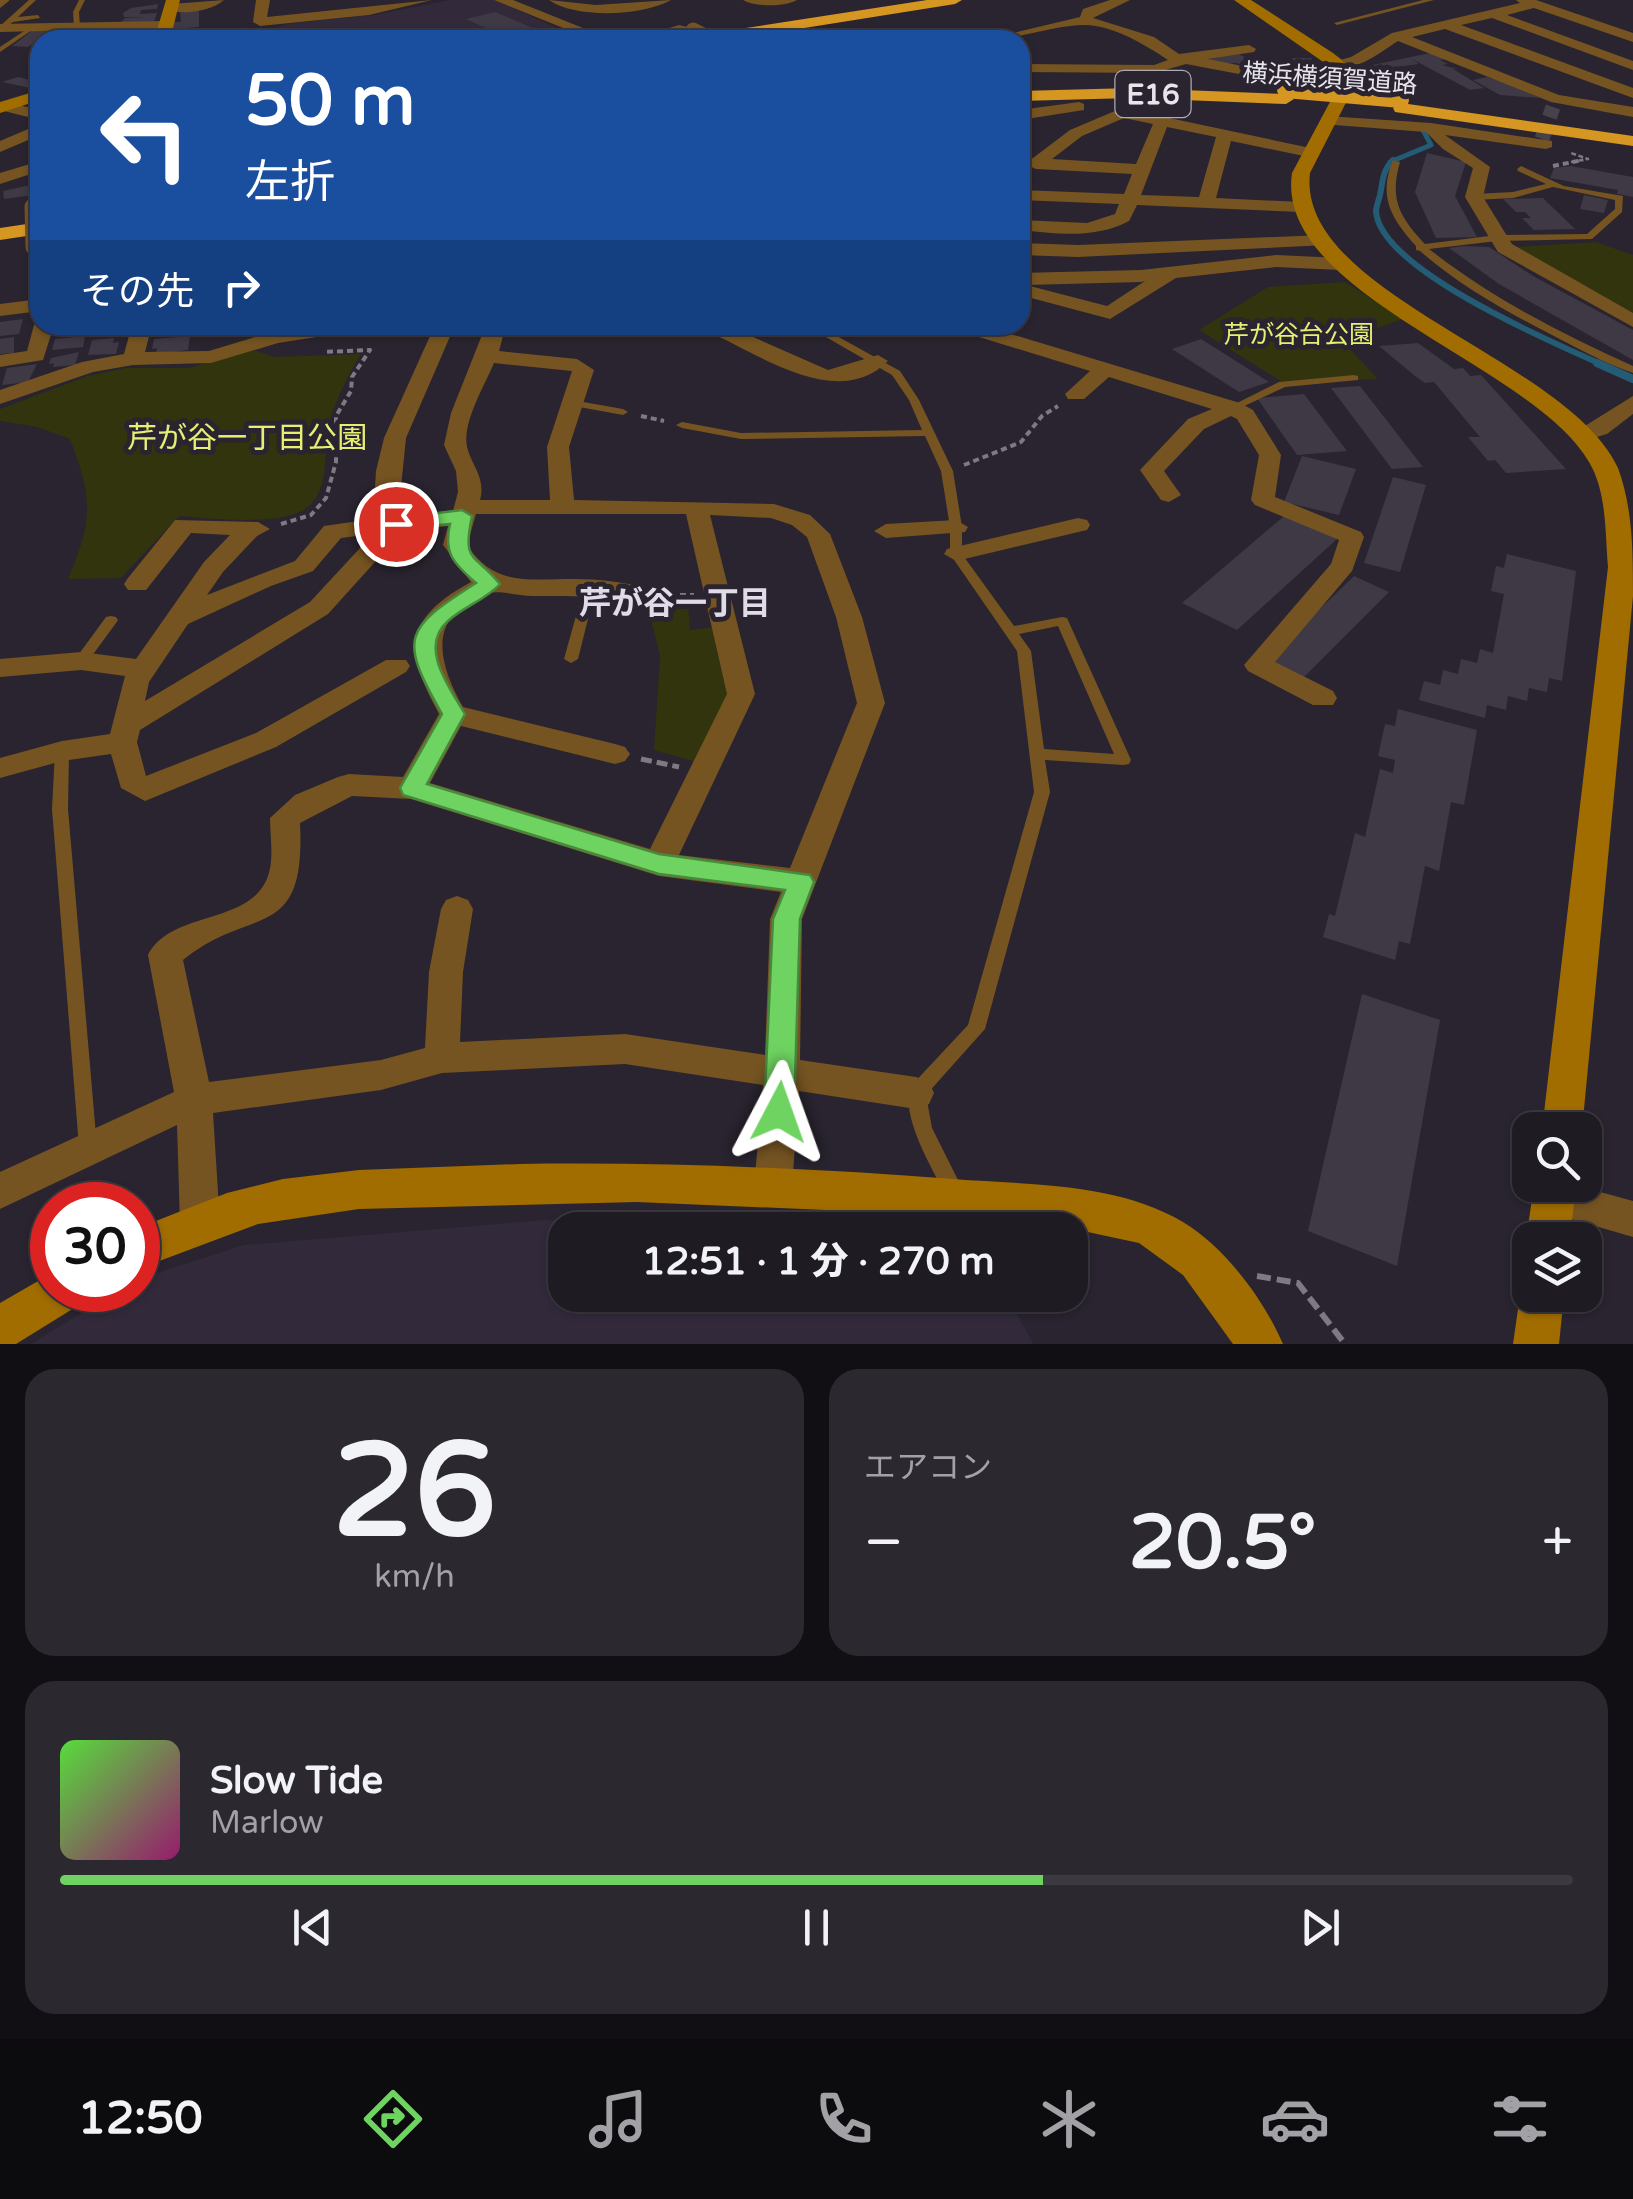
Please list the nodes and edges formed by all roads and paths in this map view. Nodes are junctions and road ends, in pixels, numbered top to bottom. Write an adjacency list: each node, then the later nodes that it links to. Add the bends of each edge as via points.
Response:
1 (33, 0): 23 (lane)
2 (82, 0): 25 (lane)
3 (218, 0): 17 (street)
4 (264, 0): 18 (street, via 260,22)
5 (425, 0): 16 (street)
6 (501, 0): 28 (street)
7 (556, 0): 8 (street, via 590,10)
8 (664, 0)
9 (750, 0): 10 (street)
10 (790, 0)
11 (1123, 0): 20 (street, via 1088,12)
12 (1241, 0): 36 (street)
13 (1431, 0): 22 (lane)
14 (961, 1): 29 (highway, via 862,24)
15 (1529, 2): 19 (street); 32 (street)
16 (399, 3): 18 (street)
17 (172, 4): 27 (street)
18 (329, 8)
19 (1493, 14): 24 (street); 37 (street)
20 (1086, 20): 30 (street); 35 (street)
21 (35, 22): 23 (street); 25 (street); 34 (lane)
22 (1337, 23)
23 (4, 25)
24 (1446, 25): 31 (street); 41 (street)
25 (78, 27): 26 (street)
26 (130, 30)
27 (165, 30)
28 (580, 30)
29 (792, 30)
30 (1030, 32)
31 (1397, 36): 36 (street, via 1355,61); 49 (street, via 1554,103)
32 (1633, 38)
33 (1250, 49): 35 (street)
34 (0, 50)
35 (1188, 58): 38 (street, via 1155,69); 40 (street)
36 (1336, 64): 40 (street)
37 (1633, 66)
38 (1030, 68)
39 (1030, 85): 42 (highway, 横浜横須賀道路 / E16)
40 (1347, 85): 51 (street)
41 (1633, 93)
42 (1285, 94): 43 (highway, 横浜横須賀道路 / E16); 45 (highway, 横浜横須賀道路 / E16)
43 (1030, 96)
44 (30, 98): 47 (street)
45 (1401, 104): 54 (highway, 横浜横須賀道路 / E16); 57 (highway, 横浜横須賀道路 / E16)
46 (1079, 107): 48 (street)
47 (2, 108): 50 (street)
48 (1030, 112)
49 (1633, 112)
50 (30, 113)
51 (1327, 121): 53 (street); 60 (street)
52 (1161, 123): 56 (street); 61 (street, via 1122,112); 65 (street)
53 (1431, 128): 58 (street); 70 (street, via 1442,145 1482,168)
54 (1633, 132)
55 (30, 134): 59 (street)
56 (1224, 136): 60 (street); 72 (street)
57 (1633, 141)
58 (1543, 142)
59 (0, 147)
60 (1310, 152): 73 (street, via 1299,187)
61 (1030, 162)
62 (1396, 162): 79 (lane, via 1391,203)
63 (1030, 163): 65 (street)
64 (30, 167): 67 (street)
65 (1142, 169): 71 (street)
66 (1520, 169): 68 (lane)
67 (0, 180)
68 (1552, 184): 70 (lane, via 1513,196); 77 (lane, via 1620,198 1619,210 1589,237)
69 (1030, 195): 71 (street)
70 (1474, 197): 77 (street)
71 (1129, 199): 72 (street); 75 (street, via 1124,217 1113,224)
72 (1206, 202): 73 (street)
73 (1301, 208): 78 (street)
74 (30, 220): 76 (highway)
75 (1030, 226)
76 (2, 228)
77 (1497, 238): 79 (lane); 87 (street, via 1518,257)
78 (1322, 241): 80 (street); 81 (street)
79 (1419, 248): 102 (lane, via 1471,286)
80 (1030, 249)
81 (1341, 264): 82 (street, via 1276,261); 112 (street, via 1396,306 1518,379)
82 (1171, 273): 83 (street); 84 (street, via 1110,313)
83 (1030, 279)
84 (1030, 292)
85 (30, 306): 86 (street)
86 (0, 310)
87 (1633, 322)
88 (41, 335): 99 (street, via 36,356)
89 (140, 335): 98 (street)
90 (290, 335): 98 (street, via 211,358)
91 (441, 335): 119 (street, via 395,438 388,471)
92 (493, 335): 97 (street)
93 (732, 335): 100 (street, via 825,376)
94 (828, 335): 100 (lane)
95 (994, 335): 101 (street)
96 (322, 352): 122 (path, via 370,350 336,416 333,483 311,515)
97 (486, 356): 106 (street, via 576,365 583,370); 118 (street, via 454,446 468,471)
98 (134, 359): 105 (street, via 89,366)
99 (0, 361)
100 (878, 362): 111 (lane, via 896,373)
101 (1106, 368): 104 (street); 108 (street)
102 (1633, 370)
103 (1354, 378): 108 (lane, via 1283,384)
104 (1076, 394): 113 (path, via 1042,416 1021,442)
105 (0, 397)
106 (572, 403): 109 (lane); 116 (street, via 558,447)
107 (1633, 403): 112 (street)
108 (1232, 408): 115 (street, via 1196,424 1152,470); 139 (street, via 1245,415 1270,455 1263,500 1352,538 1343,566 1258,665)
109 (623, 412): 110 (path)
110 (682, 424): 111 (lane, via 741,436)
111 (930, 432): 113 (lane)
112 (1582, 434): 114 (street)
113 (947, 471): 121 (lane)
114 (1623, 491): 132 (street)
115 (1170, 495)
116 (563, 507): 117 (street); 118 (street)
117 (696, 507): 129 (street); 149 (street, via 774,512 831,534 871,703)
118 (463, 512): 119 (street); 126 (street, via 455,545)
119 (390, 524): 130 (street, via 333,531 304,566); 141 (street, via 319,608)
120 (1078, 526): 124 (street)
121 (956, 527): 123 (street); 124 (lane)
122 (254, 529): 125 (street, via 184,525); 130 (street, via 213,567)
123 (886, 531)
124 (956, 554): 133 (lane)
125 (137, 584)
126 (490, 584): 127 (street, via 516,591); 140 (street, via 436,618 424,644 429,672)
127 (590, 587): 128 (street); 134 (lane)
128 (638, 594): 129 (path)
129 (717, 595): 146 (street, via 741,694)
130 (179, 618): 138 (street)
131 (111, 620): 135 (lane)
132 (1625, 623): 155 (street)
133 (1012, 632): 144 (lane, via 1024,651); 144 (lane, via 1062,621 1124,760)
134 (571, 659)
135 (81, 662): 137 (street); 138 (street)
136 (396, 666): 141 (street, via 266,740 145,790 132,782)
137 (0, 668)
138 (143, 670): 141 (street)
139 (1324, 698)
140 (453, 714): 143 (street); 147 (street)
141 (124, 734): 142 (street)
142 (62, 751): 145 (street); 156 (lane, via 60,809)
143 (615, 754): 146 (path)
144 (1038, 754): 153 (lane, via 1042,792 976,1029)
145 (0, 768)
146 (695, 772): 148 (street)
147 (412, 788): 148 (street); 154 (street, via 349,785 285,818 286,868 264,908 180,939 165,954)
148 (659, 864): 149 (street)
149 (801, 882): 152 (street, via 786,919)
150 (456, 909): 151 (street)
151 (442, 1058): 152 (street, via 624,1048); 154 (street, via 380,1076)
152 (782, 1075): 153 (street); 157 (street)
153 (916, 1092): 159 (lane, via 922,1129)
154 (194, 1100): 156 (street); 162 (street)
155 (1564, 1112)
156 (88, 1146): 158 (street)
157 (773, 1187): 159 (street); 162 (street, via 622,1180 433,1186 258,1204)
158 (0, 1191)
159 (958, 1200): 164 (street, via 1146,1226 1191,1252)
160 (1585, 1202): 161 (street)
161 (1633, 1219)
162 (200, 1224): 163 (street)
163 (160, 1239)
164 (1204, 1268): 168 (street); 169 (path, via 1298,1283)
165 (30, 1310): 167 (street)
166 (1540, 1312): 170 (street)
167 (0, 1328)
168 (1260, 1344)
169 (1345, 1344)
170 (1536, 1344)

